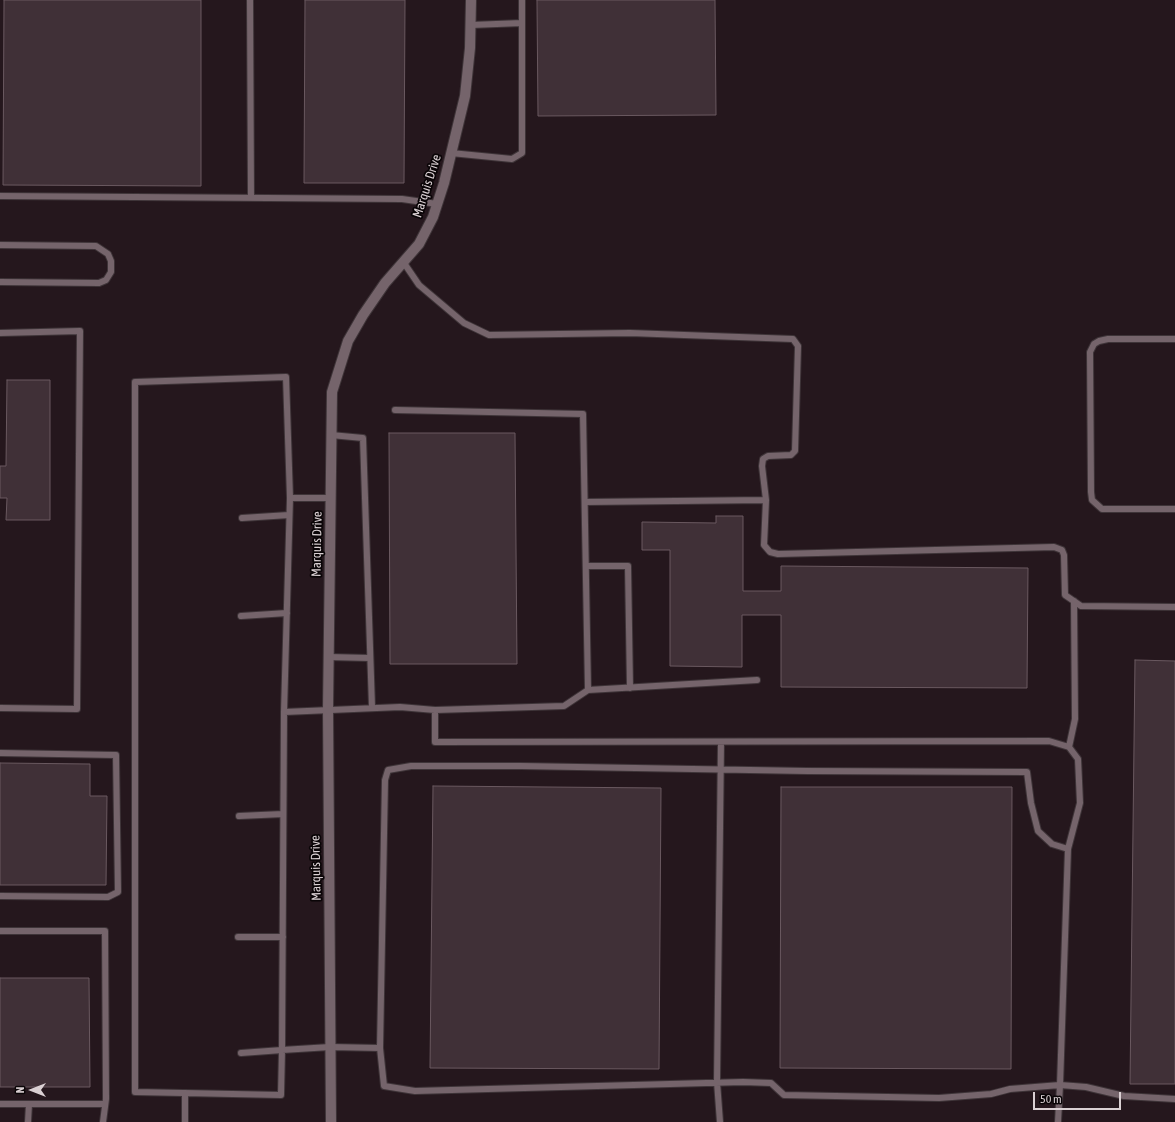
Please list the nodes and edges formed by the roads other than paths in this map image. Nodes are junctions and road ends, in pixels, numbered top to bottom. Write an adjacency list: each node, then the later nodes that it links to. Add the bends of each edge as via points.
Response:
1 (250, 0): 8 (lane)
2 (471, 0): 5 (street, Marquis Drive)
3 (522, 0): 4 (lane)
4 (522, 23): 5 (lane); 6 (lane, via 522,153 512,158)
5 (471, 25): 6 (street, Marquis Drive, via 466,96)
6 (451, 153): 9 (street, Marquis Drive)
7 (0, 196): 8 (lane)
8 (251, 198): 9 (lane, via 402,199)
9 (437, 204): 11 (street, Marquis Drive, via 419,244)
10 (0, 245): 12 (lane, via 96,246 108,254 111,261 111,272 106,280 99,283)
11 (404, 263): 16 (street, Marquis Drive, via 385,283 348,341 332,392); 19 (lane, via 419,285 464,323 489,335 630,333 793,339 798,346 795,451 791,455 768,456 763,459)
12 (0, 282)
13 (0, 333): 35 (lane, via 80,331 77,709)
14 (1175, 339): 21 (lane, via 1099,340 1090,352 1092,500 1102,509)
15 (395, 410): 20 (lane, via 583,414)
16 (330, 435): 18 (street, Marquis Drive); 30 (lane, via 363,438)
17 (290, 498): 18 (lane); 22 (lane); 56 (lane, via 286,377 135,382 135,1092)
18 (330, 498): 29 (street, Marquis Drive)
19 (766, 500): 20 (lane); 25 (lane, via 764,545 770,552 778,554 1054,547 1062,550 1064,555 1065,595)
20 (584, 502): 24 (lane)
21 (1175, 509)
22 (289, 515): 23 (lane); 27 (lane)
23 (242, 518)
24 (586, 566): 32 (lane, via 628,566); 33 (lane)
25 (1074, 601): 26 (lane, via 1081,606); 40 (lane, via 1075,719)
26 (1175, 606)
27 (287, 613): 28 (lane); 38 (lane)
28 (241, 616)
29 (328, 657): 30 (lane); 36 (street, Marquis Drive)
30 (370, 658): 34 (lane)
31 (757, 680): 32 (lane)
32 (630, 688): 33 (lane)
33 (588, 690): 37 (lane, via 564,706)
34 (372, 707): 36 (lane); 37 (lane)
35 (0, 708)
36 (328, 709): 38 (lane); 50 (street, Marquis Drive)
37 (435, 710): 39 (lane, via 435,742)
38 (284, 712): 43 (lane)
39 (721, 742): 40 (lane, via 1049,741); 42 (lane)
40 (1069, 747): 45 (lane, via 1078,759 1080,803)
41 (0, 753): 46 (lane, via 116,755 118,892 108,897)
42 (721, 770): 45 (lane, via 1027,772 1038,831 1052,844); 51 (lane, via 411,766 388,770 385,780); 54 (lane)
43 (283, 814): 44 (lane); 49 (lane)
44 (239, 816)
45 (1068, 849): 55 (lane)
46 (0, 896)
47 (0, 931): 60 (lane, via 105,931)
48 (238, 937): 49 (lane)
49 (283, 937): 52 (lane)
50 (330, 1047): 51 (lane); 52 (lane); 64 (street, Marquis Drive)
51 (380, 1048): 54 (lane, via 384,1086 415,1091)
52 (282, 1050): 53 (lane); 56 (lane, via 281,1095)
53 (241, 1053)
54 (717, 1082): 55 (lane, via 771,1083 784,1095 939,1098); 65 (lane)
55 (1060, 1085): 57 (lane, via 1086,1087 1124,1096); 66 (lane)
56 (185, 1093): 63 (lane)
57 (1175, 1099)
58 (0, 1104): 59 (lane)
59 (29, 1104): 60 (lane); 61 (lane)
60 (105, 1104): 62 (lane)
61 (28, 1122)
62 (103, 1122)
63 (185, 1122)
64 (331, 1122)
65 (720, 1122)
66 (1058, 1122)

